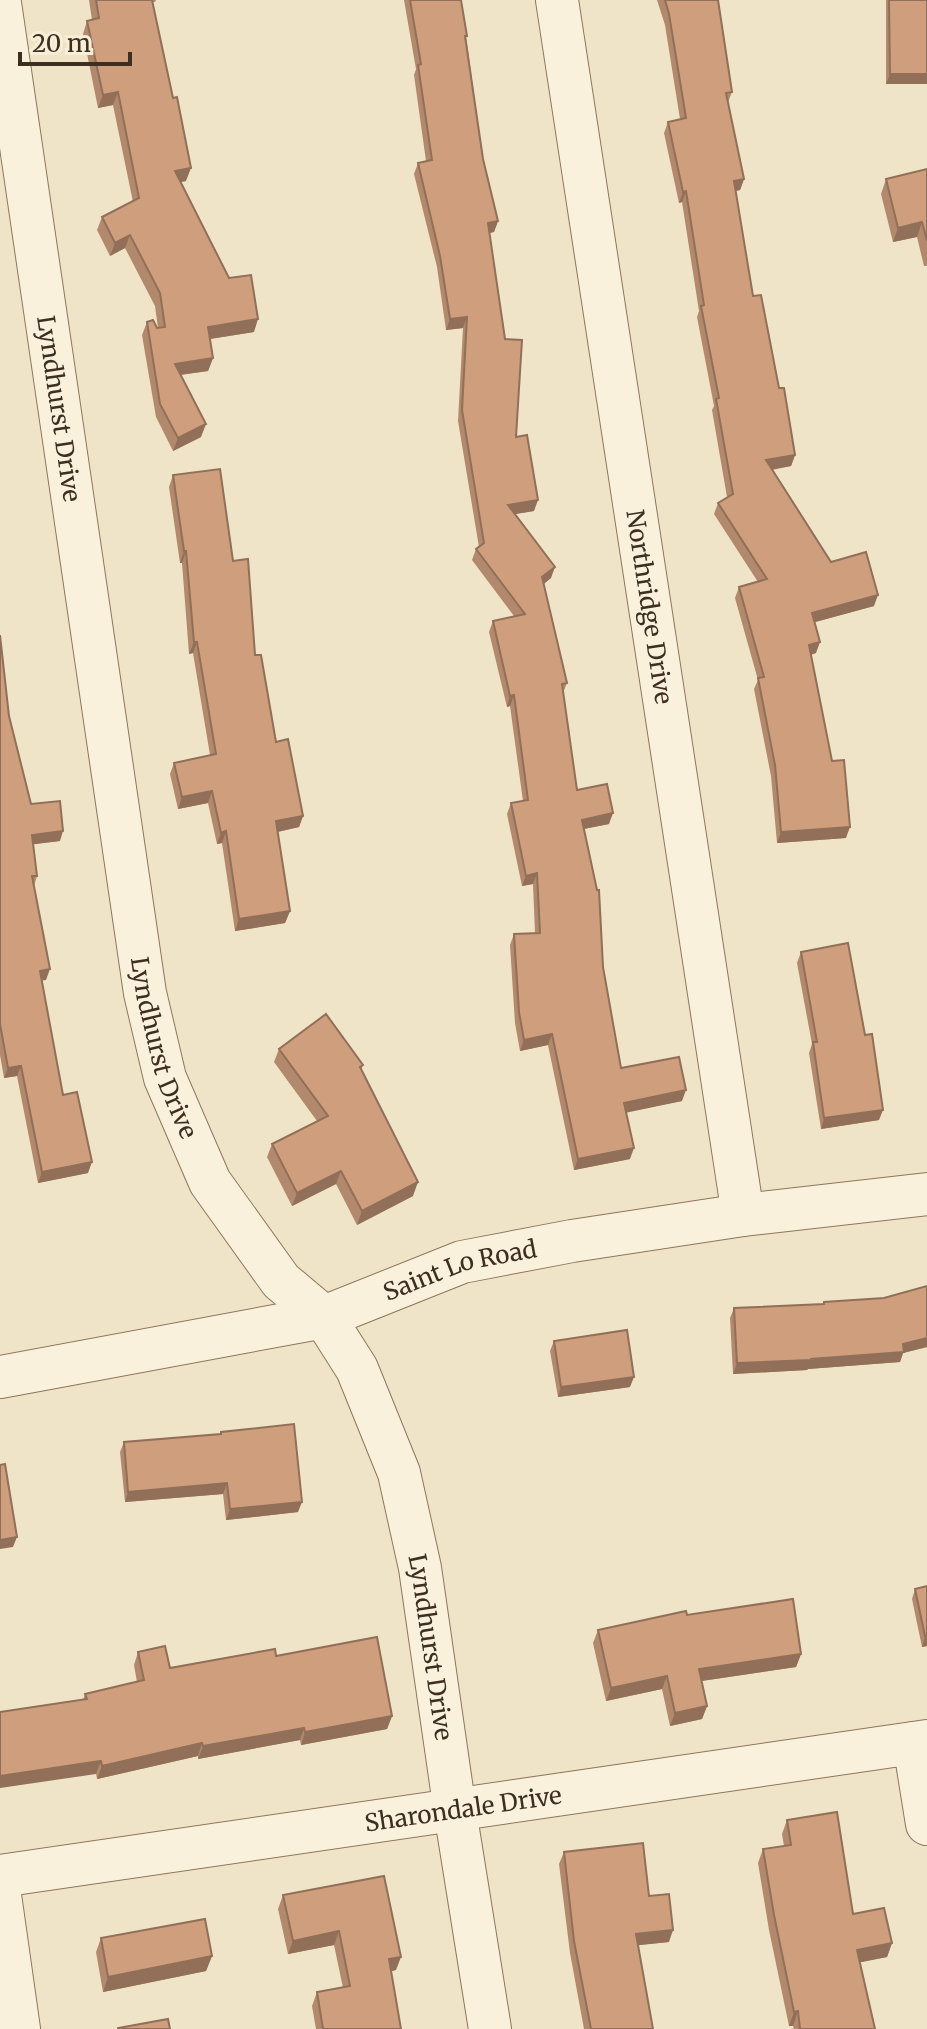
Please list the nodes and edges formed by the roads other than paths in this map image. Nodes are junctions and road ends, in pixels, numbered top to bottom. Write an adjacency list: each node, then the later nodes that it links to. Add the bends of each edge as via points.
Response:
1 (557, 0): 4 (street, Northridge Drive)
2 (0, 3): 5 (street, Lyndhurst Drive, via 143,977 165,1078 210,1182 281,1281)
3 (927, 1194): 4 (street, Saint Lo Road)
4 (743, 1215): 5 (street, Saint Lo Road, via 462,1262)
5 (324, 1317): 6 (street, Saint Lo Road); 8 (street, Lyndhurst Drive, via 357,1369 399,1473 420,1568)
6 (0, 1377)
7 (920, 1742): 8 (street, Sharondale Drive); 9 (street)
8 (455, 1811): 10 (street, Sharondale Drive); 13 (street, Lyndhurst Drive)
9 (927, 1824)
10 (0, 1876)
11 (0, 1895): 12 (street)
12 (19, 2029)
13 (490, 2029)

